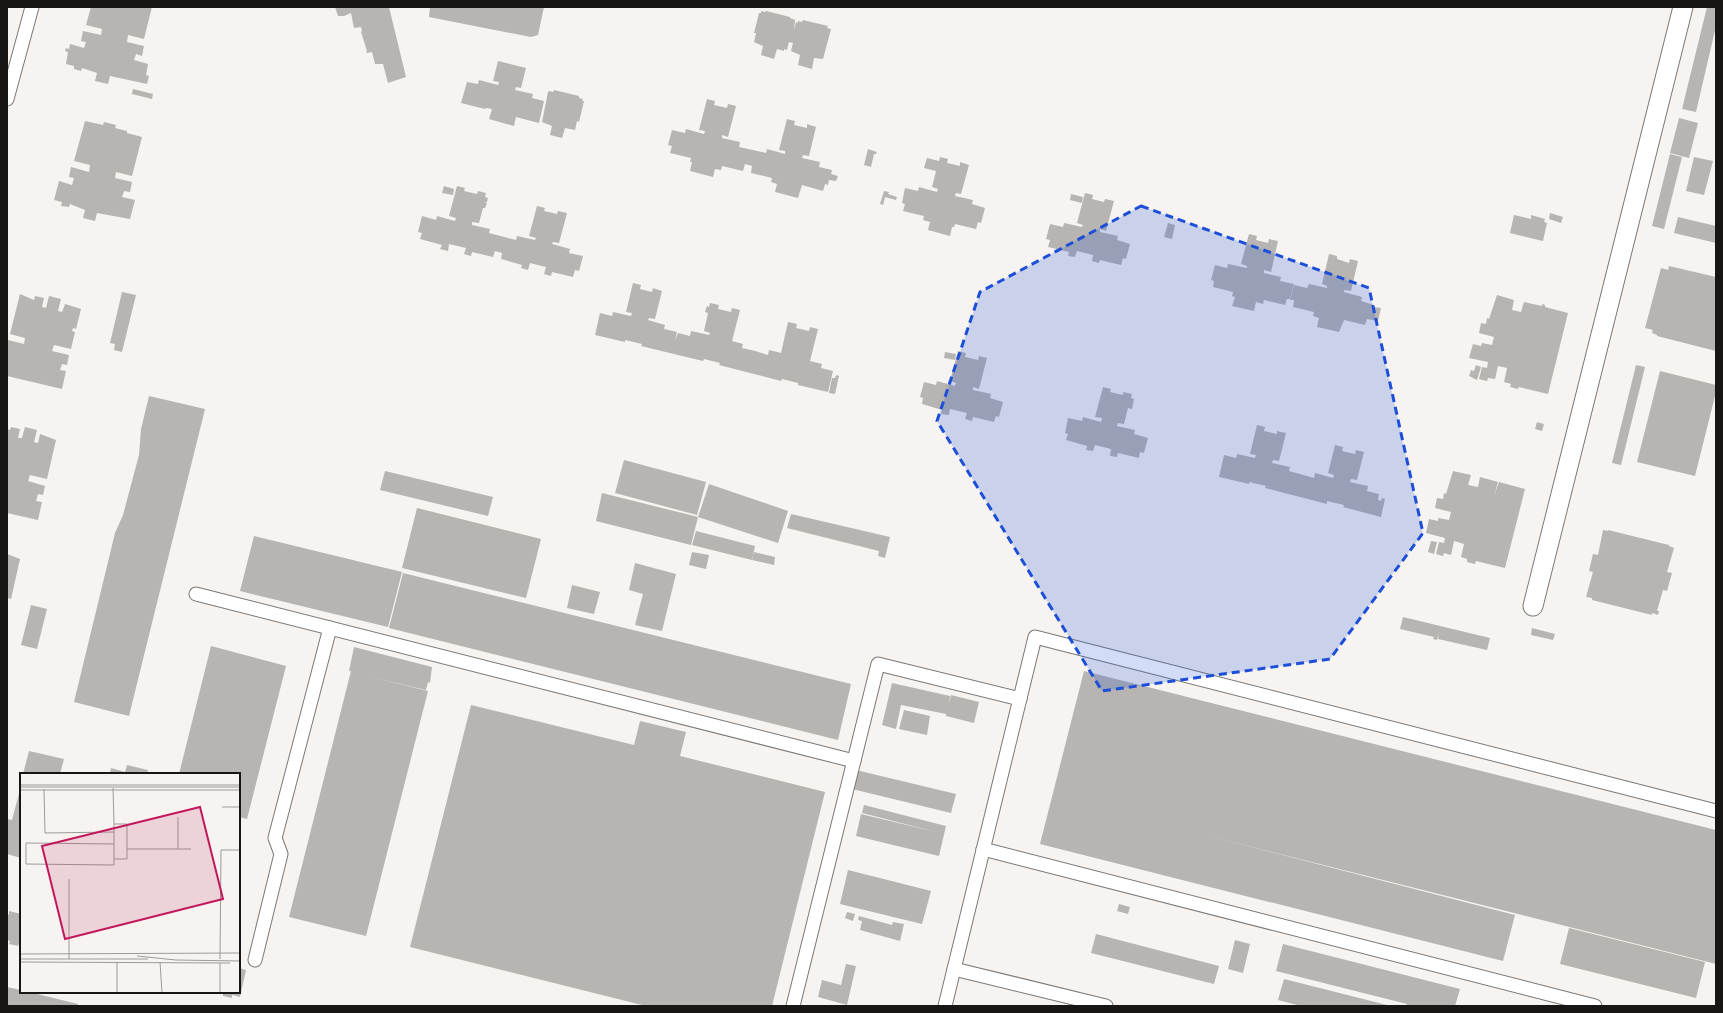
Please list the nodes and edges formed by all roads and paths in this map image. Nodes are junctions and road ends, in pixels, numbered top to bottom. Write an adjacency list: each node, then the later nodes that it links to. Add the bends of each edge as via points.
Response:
1 (32, 7): 3 (street)
2 (1683, 7): 5 (street)
3 (7, 99)
4 (196, 594): 6 (street)
5 (1533, 606)
6 (330, 628): 8 (street); 11 (street, via 275,838 281,854)
7 (1020, 699): 8 (street, via 878,664); 9 (street, via 1035,637); 10 (street)
8 (854, 761): 13 (street)
9 (1716, 810)
10 (983, 849): 12 (street); 16 (street)
11 (254, 960)
12 (954, 969): 14 (street); 15 (street)
13 (793, 1006)
14 (945, 1006)
15 (1106, 1006)
16 (1595, 1006)

